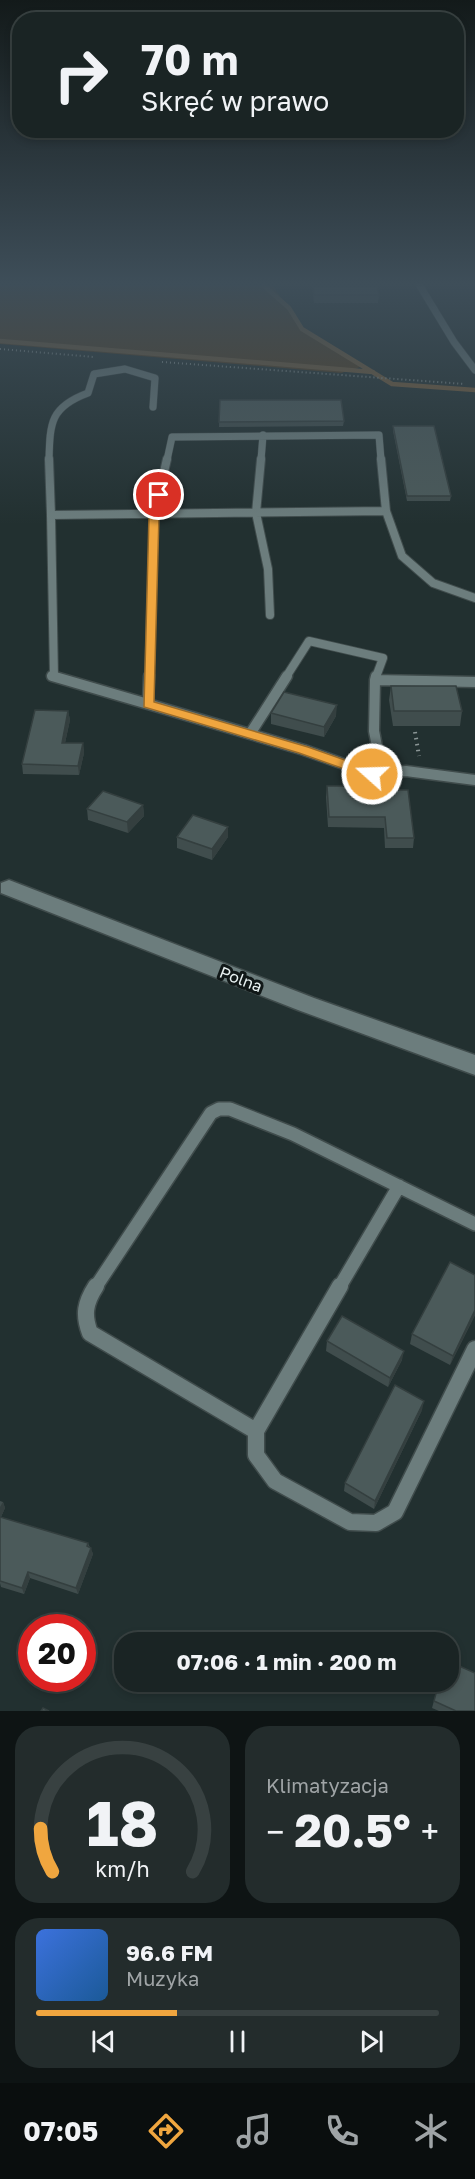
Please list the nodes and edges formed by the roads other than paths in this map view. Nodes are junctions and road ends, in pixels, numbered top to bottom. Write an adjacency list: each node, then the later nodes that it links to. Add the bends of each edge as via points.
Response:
1 (153, 407): 5 (lane, via 155,378 146,372 100,370 94,374 88,393 57,409 50,438)
2 (263, 435): 3 (lane, via 379,435); 4 (lane); 6 (lane, via 172,437)
3 (386, 511): 4 (lane); 7 (lane, via 402,556 433,583)
4 (256, 513): 6 (lane); 8 (lane, via 268,569)
5 (51, 515): 6 (lane); 11 (lane, via 52,677)
6 (154, 515): 11 (lane)
7 (475, 598)
8 (270, 615)
9 (375, 680): 10 (lane); 12 (lane, via 383,658 309,641); 13 (lane, via 374,731)
10 (475, 682)
11 (148, 704): 12 (lane)
12 (250, 734): 13 (lane, via 372,774)
13 (382, 772): 14 (lane, via 406,771)
14 (475, 780)
15 (9, 888): 16 (street, Polna)
16 (475, 1065)
17 (399, 1186): 18 (lane); 20 (lane); 20 (lane, via 293,1134 230,1109 219,1109 211,1113 89,1297 84,1317 90,1333)
18 (475, 1224)
19 (475, 1349): 20 (lane, via 394,1512 376,1523 350,1522 276,1480 255,1455)
20 (256, 1431)

